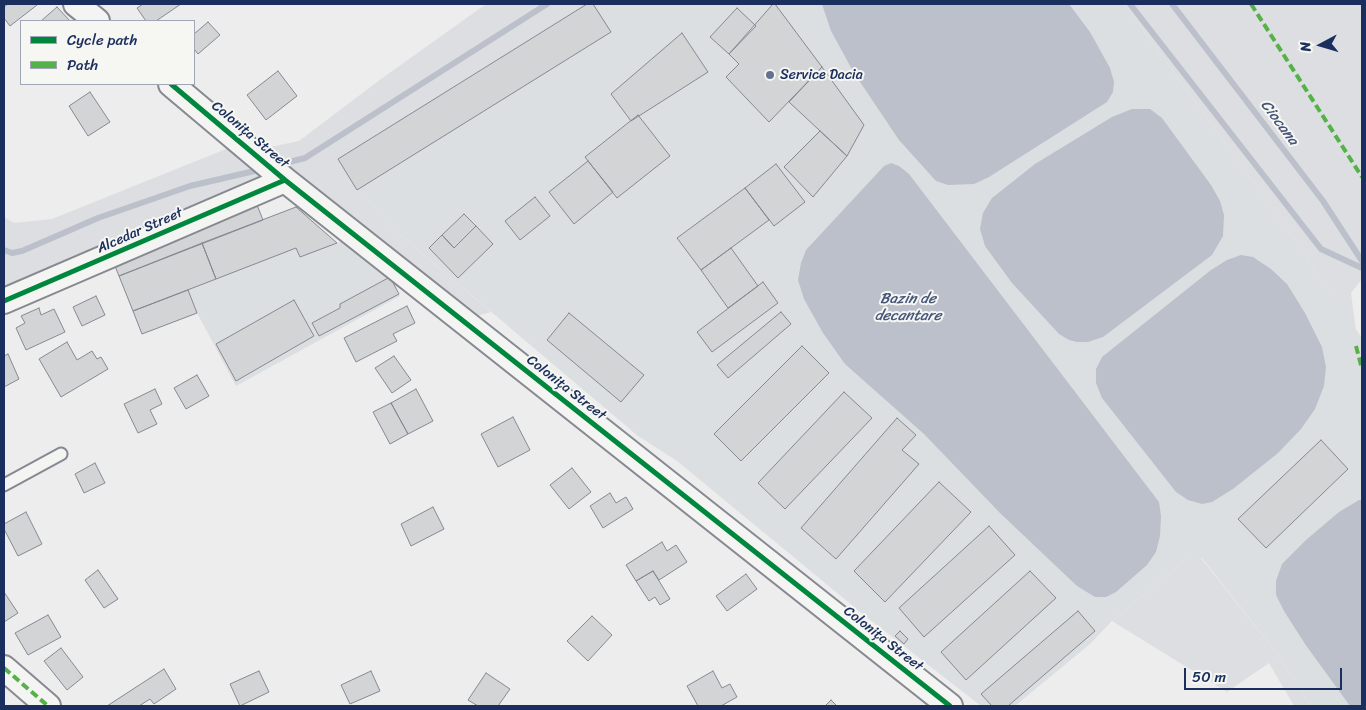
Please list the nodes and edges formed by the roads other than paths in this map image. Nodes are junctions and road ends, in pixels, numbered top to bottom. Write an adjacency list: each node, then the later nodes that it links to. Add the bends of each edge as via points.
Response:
1 (76, 4): 2 (street)
2 (96, 20)
3 (172, 85): 4 (street, Colonița Street)
4 (282, 177): 5 (street, Alcedar Street); 10 (street, Colonița Street)
5 (4, 301)
6 (61, 454): 7 (lane)
7 (4, 485)
8 (4, 668): 9 (street)
9 (48, 706)
10 (950, 706)

